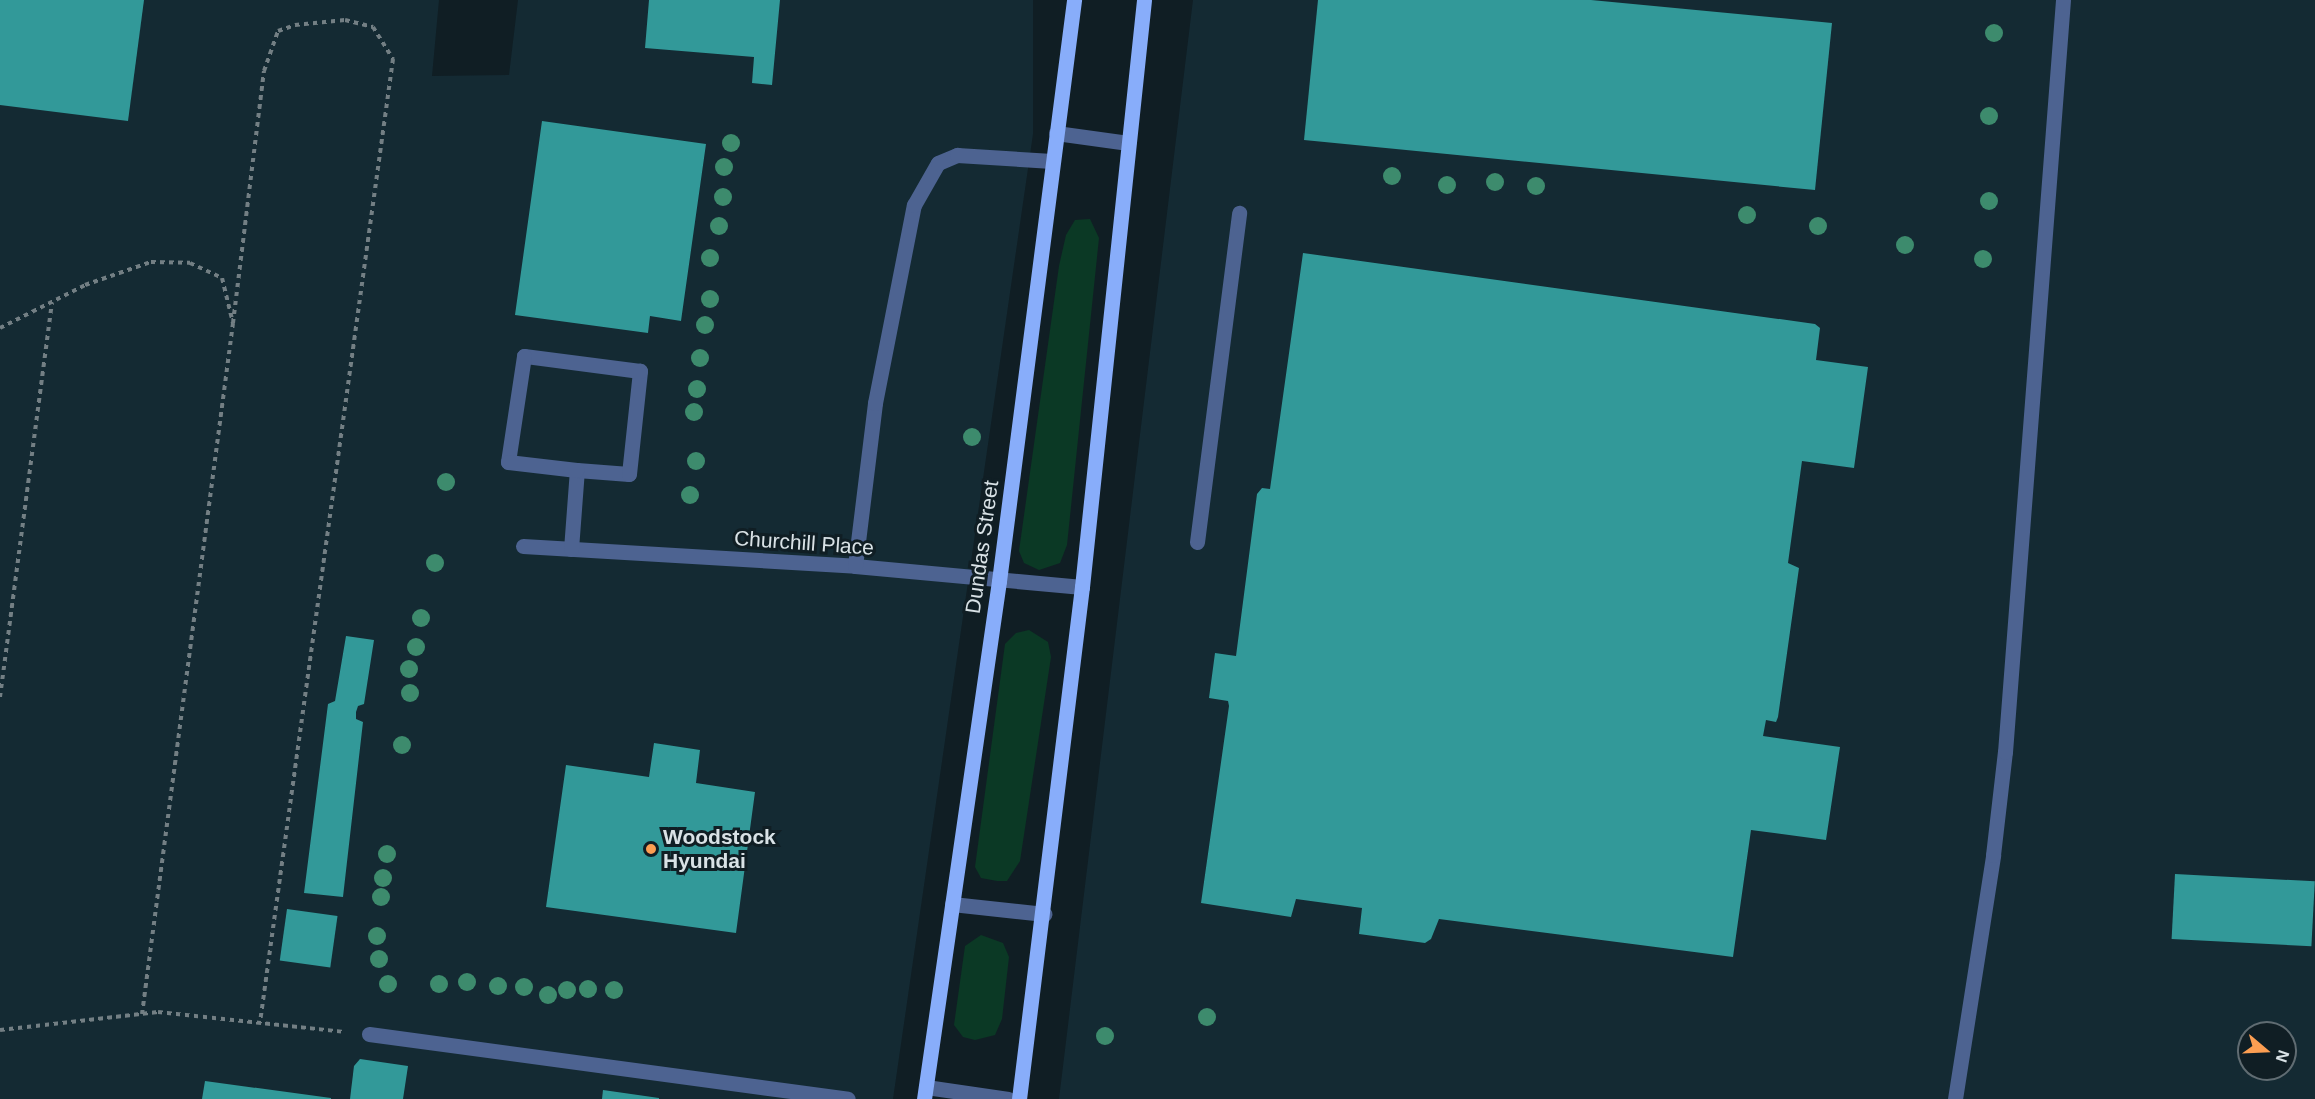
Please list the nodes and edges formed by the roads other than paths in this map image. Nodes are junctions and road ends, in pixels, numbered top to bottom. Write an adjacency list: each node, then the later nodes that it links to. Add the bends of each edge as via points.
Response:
1 (1074, 0): 4 (main road, Dundas Street)
2 (1144, 0): 5 (main road)
3 (2063, 0): 22 (street, via 2005,752)
4 (1056, 133): 5 (street); 6 (main road, Dundas Street)
5 (1128, 143): 14 (main road)
6 (1052, 161): 12 (street, via 957,155 938,163 914,205 875,403); 13 (main road, Dundas Street)
7 (1239, 213): 9 (street)
8 (577, 470): 8 (street, via 629,474 640,371 524,356 508,462); 11 (street)
9 (1197, 542)
10 (523, 546): 11 (street, Churchill Place)
11 (571, 549): 12 (street, Churchill Place)
12 (855, 566): 13 (street, Churchill Place)
13 (999, 580): 14 (street, Churchill Place); 15 (main road, Dundas Street)
14 (1082, 587): 16 (main road)
15 (952, 904): 16 (street); 18 (main road, Dundas Street)
16 (1044, 914): 21 (main road)
17 (369, 1034): 19 (street)
18 (925, 1093): 20 (street)
19 (848, 1099)
20 (1008, 1099)
21 (1019, 1099)
22 (1955, 1099)

